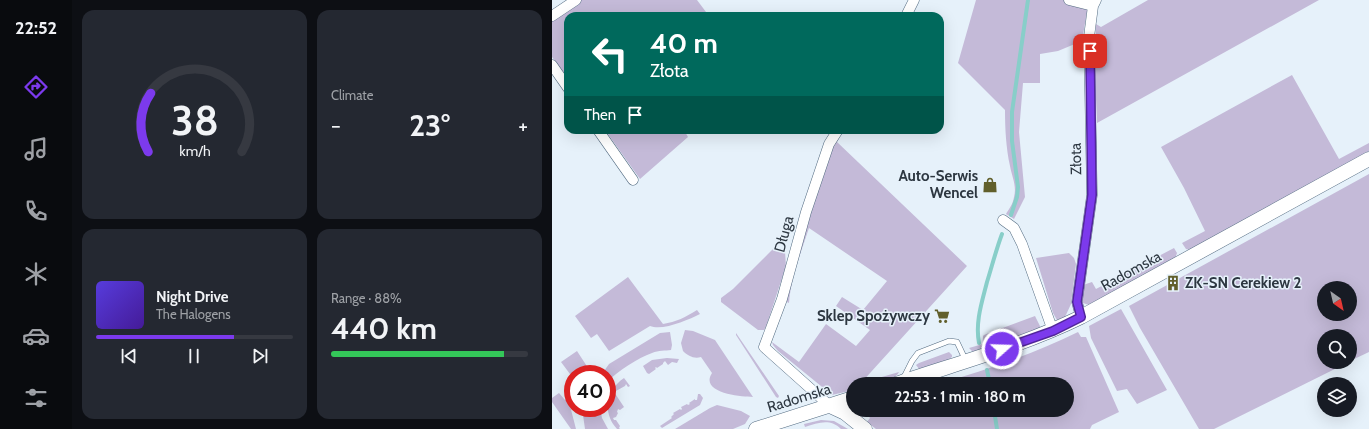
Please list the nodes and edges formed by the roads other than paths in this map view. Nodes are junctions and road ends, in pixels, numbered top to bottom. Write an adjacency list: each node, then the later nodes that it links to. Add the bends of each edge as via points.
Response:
1 (576, 0): 6 (street)
2 (914, 0): 5 (street)
3 (1069, 0): 4 (street)
4 (1094, 3): 14 (street, Złota, via 1089,37 1092,195 1077,302)
5 (908, 12)
6 (552, 16)
7 (552, 65): 8 (street)
8 (564, 82)
9 (601, 134): 12 (street)
10 (835, 134): 20 (street, Długa, via 829,144 806,212 782,299 764,347)
11 (1369, 159): 14 (street, Radomska)
12 (633, 180)
13 (1003, 220): 15 (street, via 1014,228 1022,244)
14 (1081, 317): 15 (street, Radomska)
15 (1053, 331): 16 (street, Radomska)
16 (966, 362): 17 (lane, via 957,342 949,341 918,353); 18 (street, Radomska)
17 (903, 377)
18 (918, 377)
19 (846, 400): 20 (street, Radomska)
20 (830, 406): 21 (street, Radomska); 22 (street, via 851,417)
21 (756, 429)
22 (865, 429)

